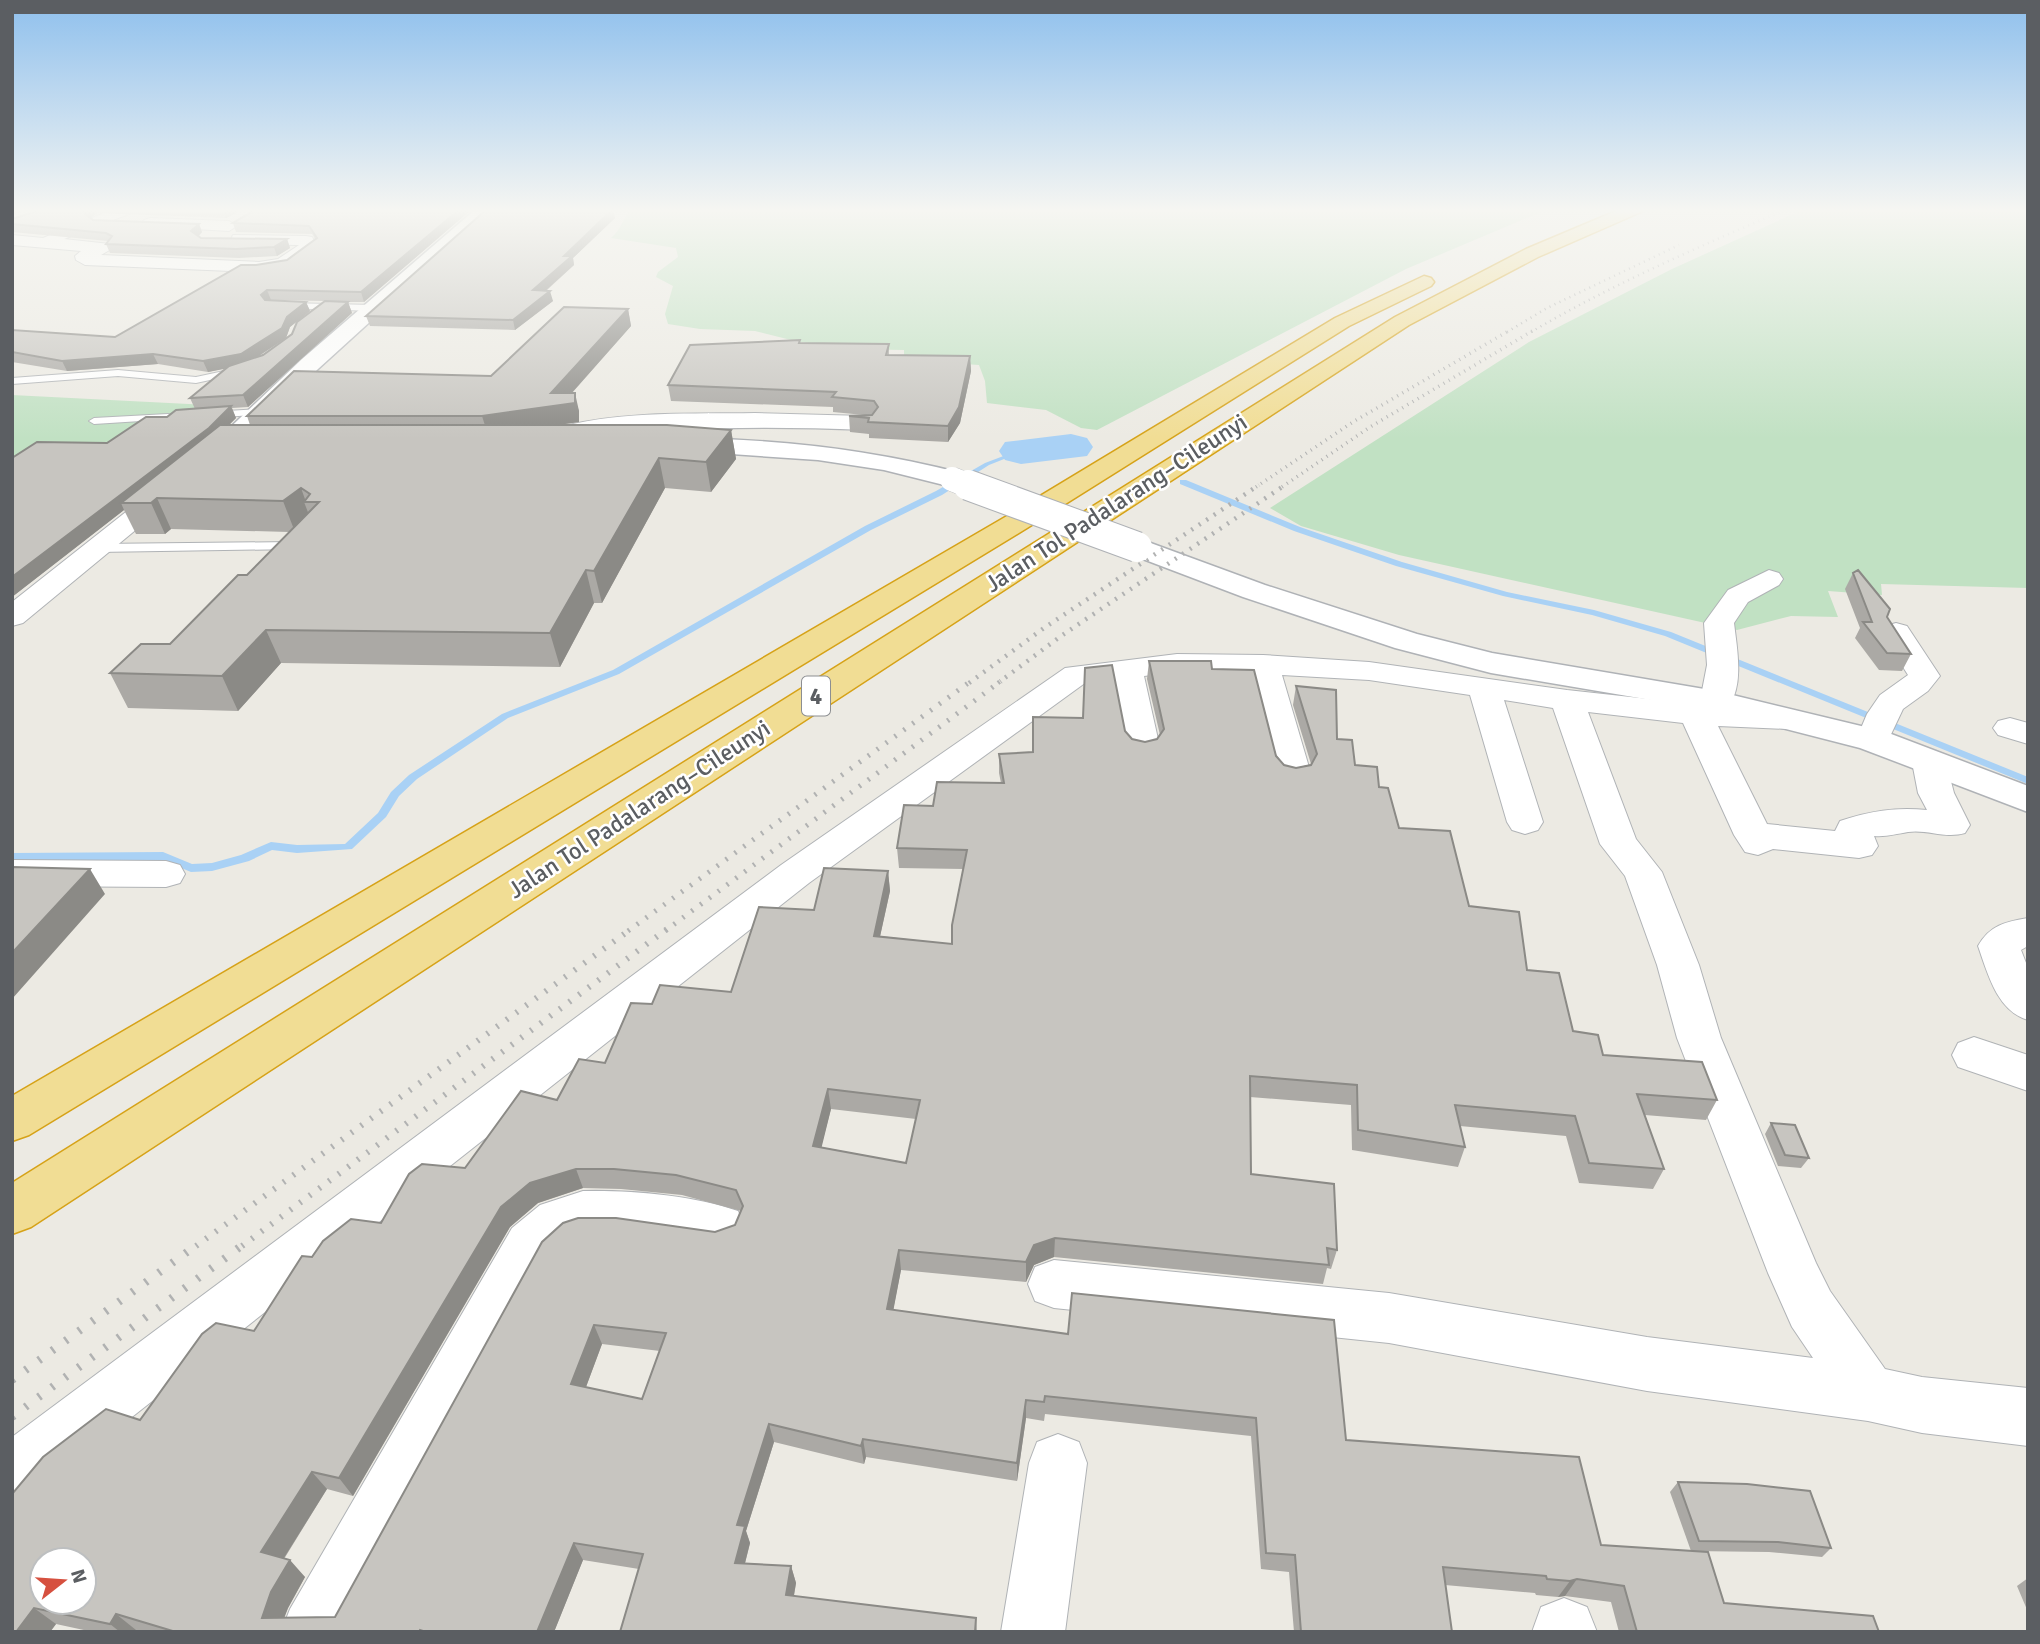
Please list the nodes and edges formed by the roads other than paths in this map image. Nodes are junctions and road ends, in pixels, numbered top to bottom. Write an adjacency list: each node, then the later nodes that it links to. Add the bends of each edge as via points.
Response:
1 (399, 286): 6 (street)
2 (1416, 286): 41 (highway, Jalan Tol Padalarang–Cileunyi / 4, via 1342,322 993,536)
3 (1469, 286): 42 (highway, Jalan Tol Padalarang–Cileunyi / 4, via 1402,321)
4 (272, 305): 5 (lane)
5 (325, 307): 6 (lane); 7 (lane)
6 (374, 308): 10 (street)
7 (315, 315)
8 (248, 369): 9 (lane, via 196,380 118,373)
9 (12, 381)
10 (262, 412): 11 (lane); 16 (street)
11 (196, 415)
12 (183, 416): 13 (lane)
13 (94, 421)
14 (865, 423): 15 (street, via 648,422)
15 (551, 439): 27 (street, bridge, via 801,449 864,457 952,479 1254,591 1406,641)
16 (226, 445): 17 (street); 18 (street)
17 (266, 445)
18 (97, 548): 19 (lane, via 296,542); 21 (street)
19 (273, 564)
20 (1769, 579): 27 (street, via 1738,596 1719,623 1721,652)
21 (12, 617)
22 (1896, 632): 29 (street, via 1924,676 1900,694)
23 (1263, 664): 24 (street, via 1202,662); 25 (street, via 1369,671); 32 (street)
24 (1126, 668): 30 (street); 48 (street, via 1076,675 795,874)
25 (1484, 689): 26 (street); 34 (street)
26 (1567, 700): 27 (street); 45 (street, via 1619,844 1643,872 1650,889 1699,1038 1794,1273 1811,1309)
27 (1706, 708): 28 (street); 31 (street, via 1756,839 1859,846 1853,829 1859,826 1892,825 1897,819 1952,825 1936,793)
28 (1788, 719): 29 (street)
29 (1878, 726): 31 (street)
30 (1143, 748)
31 (1929, 762): 33 (street)
32 (1293, 774)
33 (2028, 800)
34 (1525, 822)
35 (12, 873): 36 (street)
36 (166, 874)
37 (2028, 932): 38 (street, via 2011,935 1999,946 2011,980)
38 (2028, 1004)
39 (1974, 1055): 40 (street)
40 (2028, 1073)
41 (12, 1121)
42 (12, 1211)
43 (720, 1227): 49 (street, via 594,1212 568,1216 547,1226 530,1244)
44 (1054, 1284): 45 (street, via 1389,1318 1647,1364)
45 (1868, 1393): 46 (street, via 1922,1405)
46 (2028, 1417)
47 (1058, 1463): 50 (street)
48 (12, 1474)
49 (313, 1632)
50 (1033, 1632)

